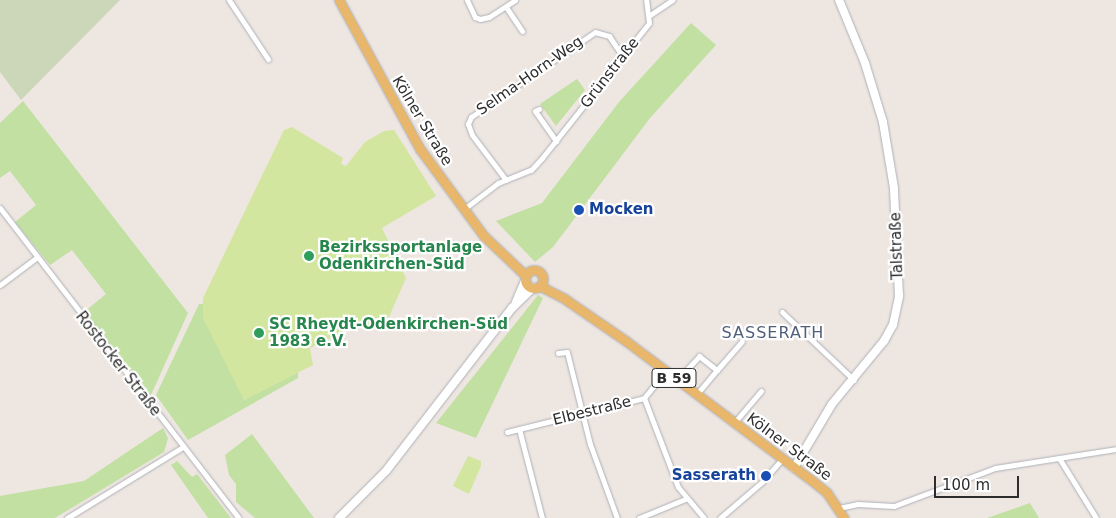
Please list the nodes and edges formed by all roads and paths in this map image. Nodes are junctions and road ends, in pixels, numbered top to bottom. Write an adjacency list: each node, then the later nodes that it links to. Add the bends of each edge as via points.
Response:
1 (229, 0): 12 (street)
2 (340, 0): 17 (main road, Kölner Straße / B 59, via 420,149)
3 (467, 0): 8 (street, via 475,18 480,19)
4 (514, 0): 8 (street)
5 (646, 0): 9 (street)
6 (672, 0): 9 (street)
7 (839, 0): 28 (street, Talstraße, via 866,63 883,122 894,188 898,252 899,296 893,325)
8 (506, 7): 10 (street)
9 (650, 15): 11 (street, Grünstraße, via 649,22)
10 (522, 31)
11 (623, 57): 14 (street, Grünstraße); 15 (street, Selma-Horn-Weg, via 609,36 595,32 471,117 468,124 472,135)
12 (268, 59)
13 (539, 108): 14 (street, via 535,112)
14 (556, 141): 15 (street, Grünstraße, via 531,170)
15 (506, 180): 17 (street, Grünstraße)
16 (0, 208): 18 (street, Rostocker Straße)
17 (463, 209): 19 (main road, Kölner Straße / B 59, via 494,248)
18 (36, 258): 21 (street); 37 (street, Rostocker Straße)
19 (528, 276): 20 (main road, Kölner Straße / B 59); 20 (main road, Kölner Straße / B 59, via 538,272); 22 (street)
20 (538, 284): 22 (street); 27 (main road, Kölner Straße / B 59, via 565,298)
21 (0, 285)
22 (512, 308): 46 (street, via 398,456)
23 (782, 312): 28 (street)
24 (742, 341): 26 (street)
25 (558, 353): 33 (street, via 566,352)
26 (717, 370): 29 (street, via 699,356); 31 (street)
27 (665, 372): 29 (main road, Kölner Straße / B 59); 32 (street, Elbestraße)
28 (854, 380): 41 (street, Talstraße, via 827,412 814,440)
29 (677, 381): 31 (main road, Kölner Straße / B 59)
30 (761, 391): 34 (street, Kölner Straße)
31 (696, 395): 34 (main road, Kölner Straße / B 59)
32 (644, 398): 33 (street, Elbestraße); 42 (street)
33 (582, 413): 35 (street, Elbestraße); 48 (street)
34 (734, 423): 40 (main road, Kölner Straße / B 59)
35 (519, 429): 36 (street, Elbestraße); 47 (street)
36 (507, 432)
37 (182, 447): 44 (street); 45 (street, Rostocker Straße)
38 (1116, 448): 39 (street)
39 (1059, 458): 43 (street, via 995,468 894,506 847,505); 53 (street)
40 (782, 460): 41 (main road, Kölner Straße / B 59); 51 (street)
41 (794, 468): 43 (main road, Kölner Straße / B 59, via 827,493)
42 (686, 499): 49 (street); 50 (street)
43 (839, 508): 52 (main road, Kölner Straße / B 59)
44 (67, 518)
45 (239, 518)
46 (338, 518)
47 (542, 518)
48 (617, 518)
49 (639, 518)
50 (704, 518)
51 (720, 518)
52 (844, 518)
53 (1096, 518)

